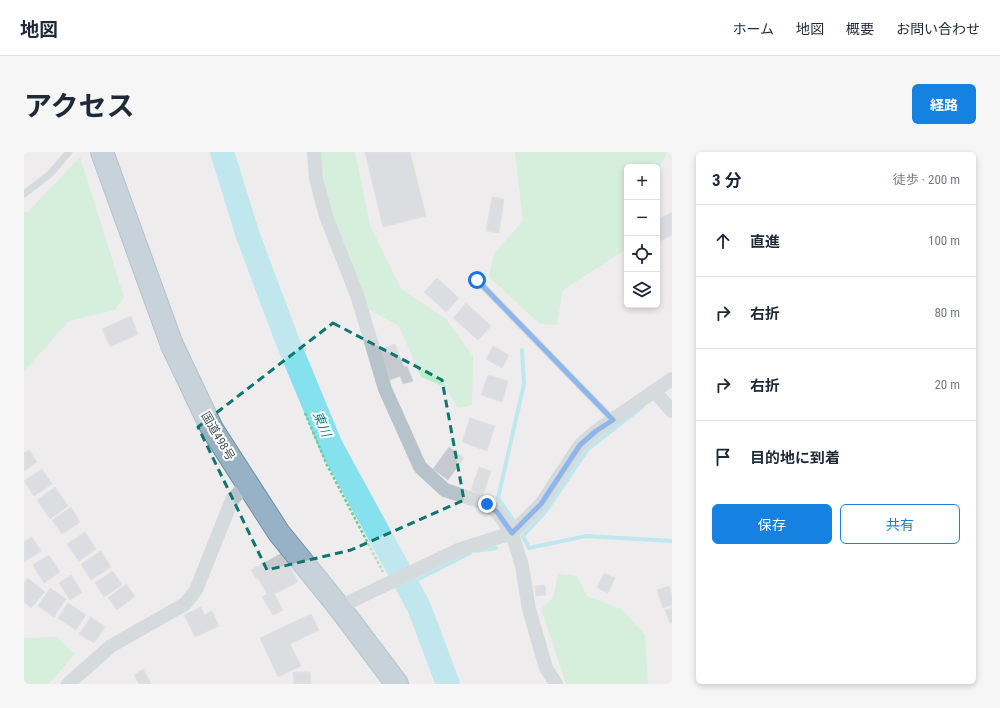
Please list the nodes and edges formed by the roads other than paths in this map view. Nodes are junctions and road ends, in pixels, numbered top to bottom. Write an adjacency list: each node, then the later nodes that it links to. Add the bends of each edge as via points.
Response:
1 (69, 152): 4 (lane, via 50,174)
2 (102, 152): 10 (highway, 国道498号, via 172,345 212,429)
3 (314, 152): 11 (street, via 316,179 326,216 358,298 385,389 420,467 445,490 487,504 497,512)
4 (24, 194)
5 (477, 280): 9 (lane)
6 (672, 379): 7 (street)
7 (655, 392): 8 (street); 9 (street)
8 (672, 411)
9 (613, 420): 11 (street, via 580,445 541,504)
10 (247, 484): 12 (highway, 国道498号, via 279,533); 13 (street, via 232,500 196,590 186,604 110,646)
11 (512, 533): 12 (street, via 458,550); 15 (street, via 522,566 529,609 546,668)
12 (340, 607): 14 (highway, 国道498号)
13 (68, 684)
14 (397, 684)
15 (556, 684)

